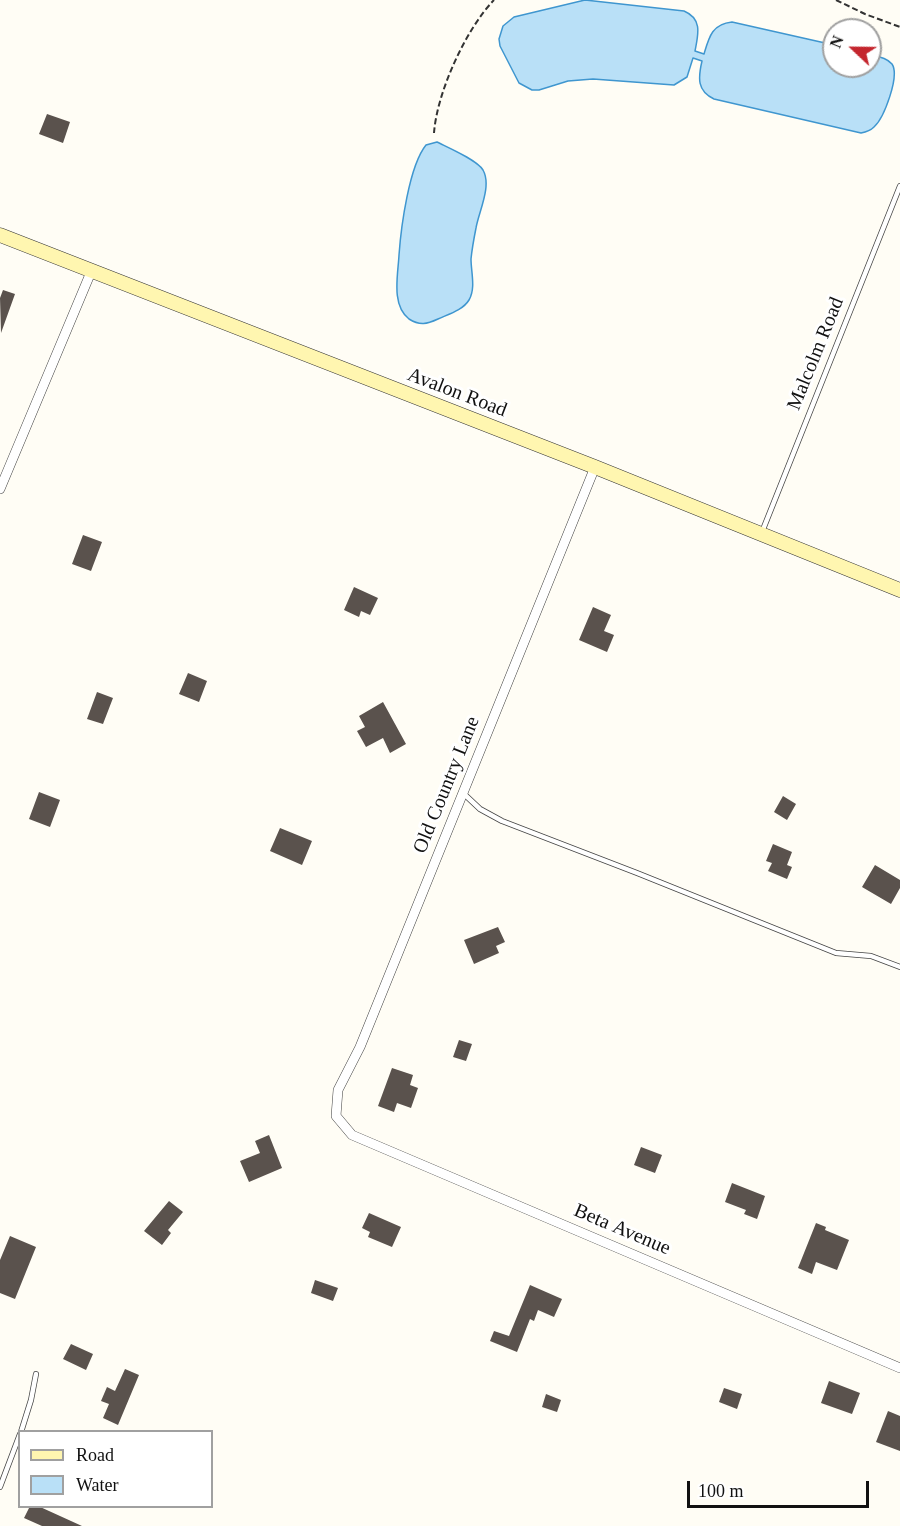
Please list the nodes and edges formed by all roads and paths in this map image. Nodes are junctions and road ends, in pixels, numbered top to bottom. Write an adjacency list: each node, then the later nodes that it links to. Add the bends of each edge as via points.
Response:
1 (494, 0): 4 (path, via 481,14 463,47 442,94)
2 (836, 0): 3 (path)
3 (900, 27)
4 (434, 133)
5 (900, 186): 10 (lane, Malcolm Road)
6 (0, 235): 7 (main road, Avalon Road)
7 (91, 272): 8 (main road, Avalon Road); 9 (street)
8 (595, 467): 10 (main road, Avalon Road); 12 (street, Old Country Lane)
9 (0, 489)
10 (761, 534): 11 (main road, Avalon Road)
11 (900, 590)
12 (463, 793): 13 (lane, via 480,809 502,821 836,953 871,956); 14 (street, Old Country Lane, via 339,1090)
13 (900, 967)
14 (336, 1116): 15 (street, Beta Avenue, via 352,1135)
15 (900, 1368)
16 (36, 1374): 17 (lane)
17 (21, 1430)
18 (18, 1438): 19 (lane)
19 (0, 1487)

